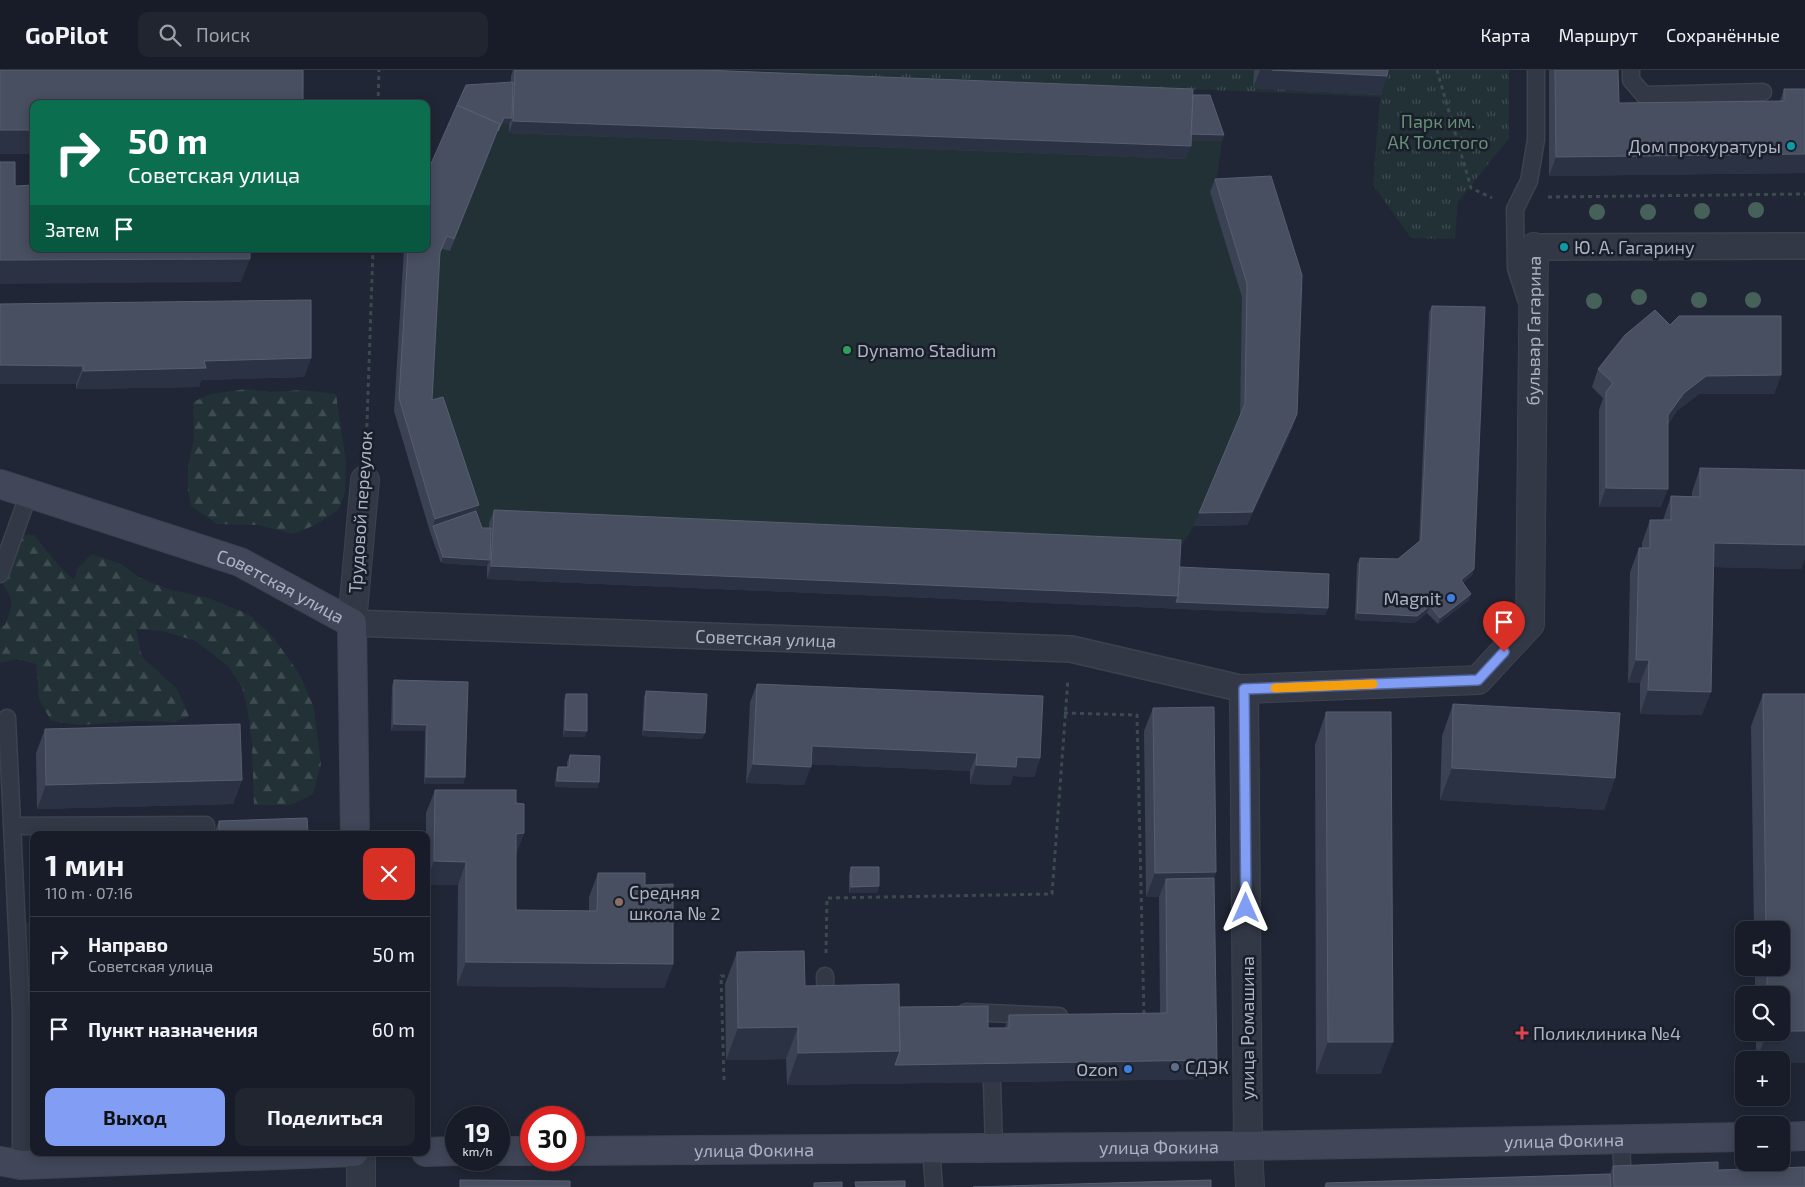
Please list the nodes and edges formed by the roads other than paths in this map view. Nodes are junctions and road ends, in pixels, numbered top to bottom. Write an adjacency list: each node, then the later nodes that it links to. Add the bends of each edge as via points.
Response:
1 (1536, 70): 6 (lane, via 1536,140 1529,181 1515,208 1516,268)
2 (1631, 70): 3 (lane, via 1631,80 1644,95)
3 (1763, 92)
4 (1805, 246): 5 (street, бульвар Гагарина)
5 (1534, 247): 6 (street, бульвар Гагарина)
6 (1533, 320): 12 (street, бульвар Гагарина)
7 (365, 480): 11 (street, Трудовой переулок)
8 (0, 484): 9 (main road, Советская улица)
9 (29, 493): 10 (lane); 11 (main road, Советская улица, via 240,562)
10 (0, 574)
11 (352, 623): 13 (street, Советская улица, via 1071,649); 17 (main road, Трудовой переулок)
12 (1530, 624): 13 (street, Советская улица, via 1478,680)
13 (1244, 689): 30 (street, улица Ромашина)
14 (7, 718): 15 (lane)
15 (12, 826): 16 (lane, via 206,825); 22 (lane)
16 (206, 831)
17 (355, 831)
18 (825, 976): 19 (lane, via 826,1007)
19 (846, 1008)
20 (954, 1012): 21 (lane)
21 (993, 1013): 23 (lane); 24 (lane)
22 (27, 1014): 38 (lane)
23 (1078, 1016)
24 (993, 1030)
25 (992, 1082): 32 (lane)
26 (1805, 1136): 28 (main road)
27 (1735, 1137): 29 (main road, улица Фокина)
28 (1790, 1137)
29 (1621, 1139): 30 (main road, улица Фокина); 42 (lane)
30 (1248, 1146): 32 (main road, улица Фокина); 41 (street, улица Ромашина)
31 (931, 1148): 32 (main road, улица Фокина); 33 (main road, улица Фокина); 40 (lane)
32 (994, 1148)
33 (585, 1150)
34 (445, 1151): 35 (main road)
35 (430, 1152)
36 (229, 1156): 38 (main road)
37 (361, 1156): 39 (street)
38 (10, 1163)
39 (361, 1187)
40 (934, 1187)
41 (1250, 1187)
42 (1623, 1187)

